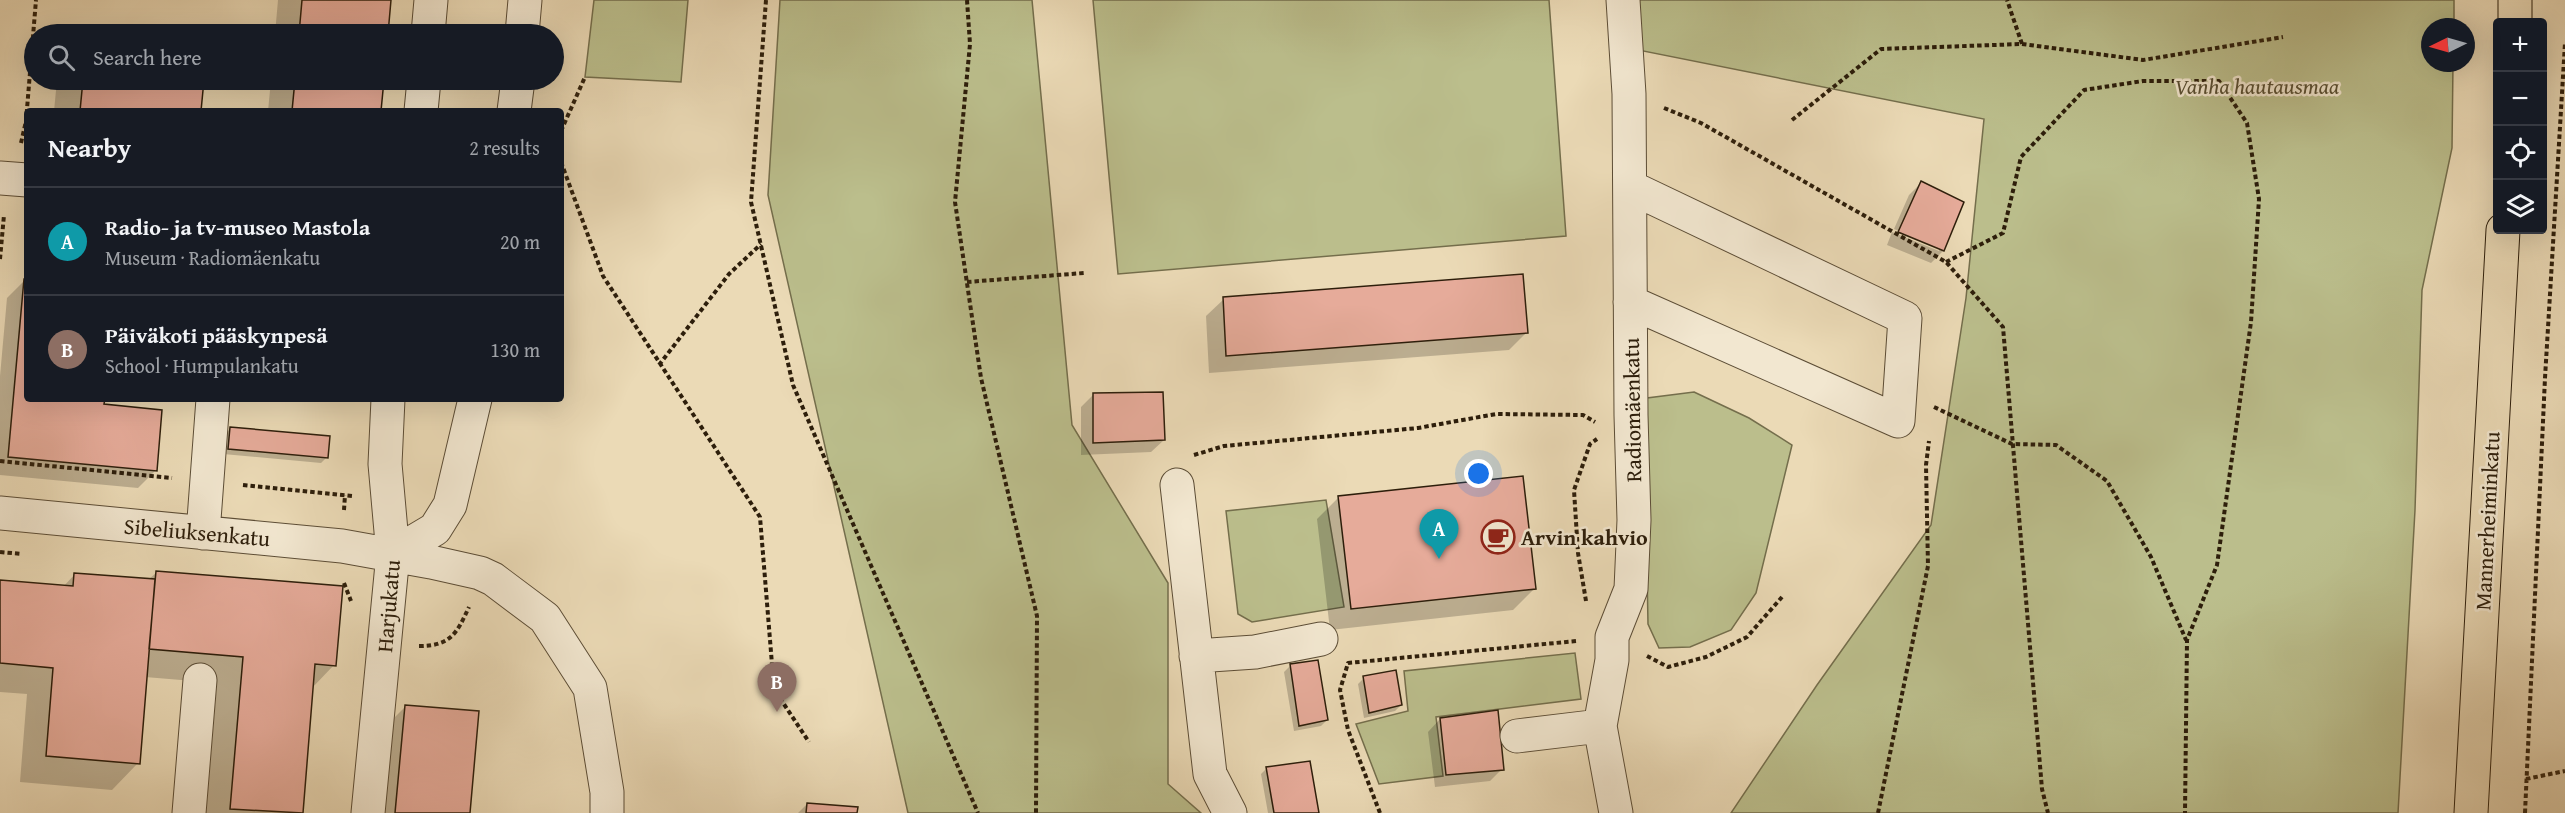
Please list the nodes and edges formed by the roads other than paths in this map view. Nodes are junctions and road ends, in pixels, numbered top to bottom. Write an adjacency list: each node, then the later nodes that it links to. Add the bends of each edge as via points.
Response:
1 (431, 0): 6 (street)
2 (525, 0): 7 (street)
3 (1623, 0): 12 (street, Radiomäenkatu)
4 (2515, 0): 5 (main road)
5 (2515, 18)
6 (429, 24)
7 (523, 24)
8 (423, 90): 10 (street)
9 (517, 90): 11 (street)
10 (421, 108)
11 (514, 108)
12 (1630, 188): 14 (street, Radiomäenkatu); 14 (street, via 1905,318 1898,421)
13 (2503, 234): 32 (main road, Mannerheiminkatu)
14 (1630, 302): 25 (street, Radiomäenkatu, via 1619,423 1634,520 1631,589 1612,637 1612,660)
15 (213, 402): 20 (street)
16 (388, 402): 21 (street, Harjukatu, via 386,465)
17 (474, 402): 21 (street, via 450,505 435,529)
18 (1177, 485): 23 (street)
19 (0, 513): 20 (street, Sibeliuksenkatu)
20 (203, 532): 21 (street, Sibeliuksenkatu)
21 (393, 554): 28 (street, Harjukatu); 29 (street, Sibeliuksenkatu, via 480,573 545,618 590,688)
22 (1321, 639): 23 (street, via 1255,652)
23 (1196, 656): 30 (street, via 1210,774)
24 (200, 680): 27 (street)
25 (1600, 726): 26 (street); 31 (street, Radiomäenkatu)
26 (1517, 736)
27 (189, 813)
28 (368, 813)
29 (607, 813)
30 (1230, 813)
31 (1616, 813)
32 (2471, 813)

